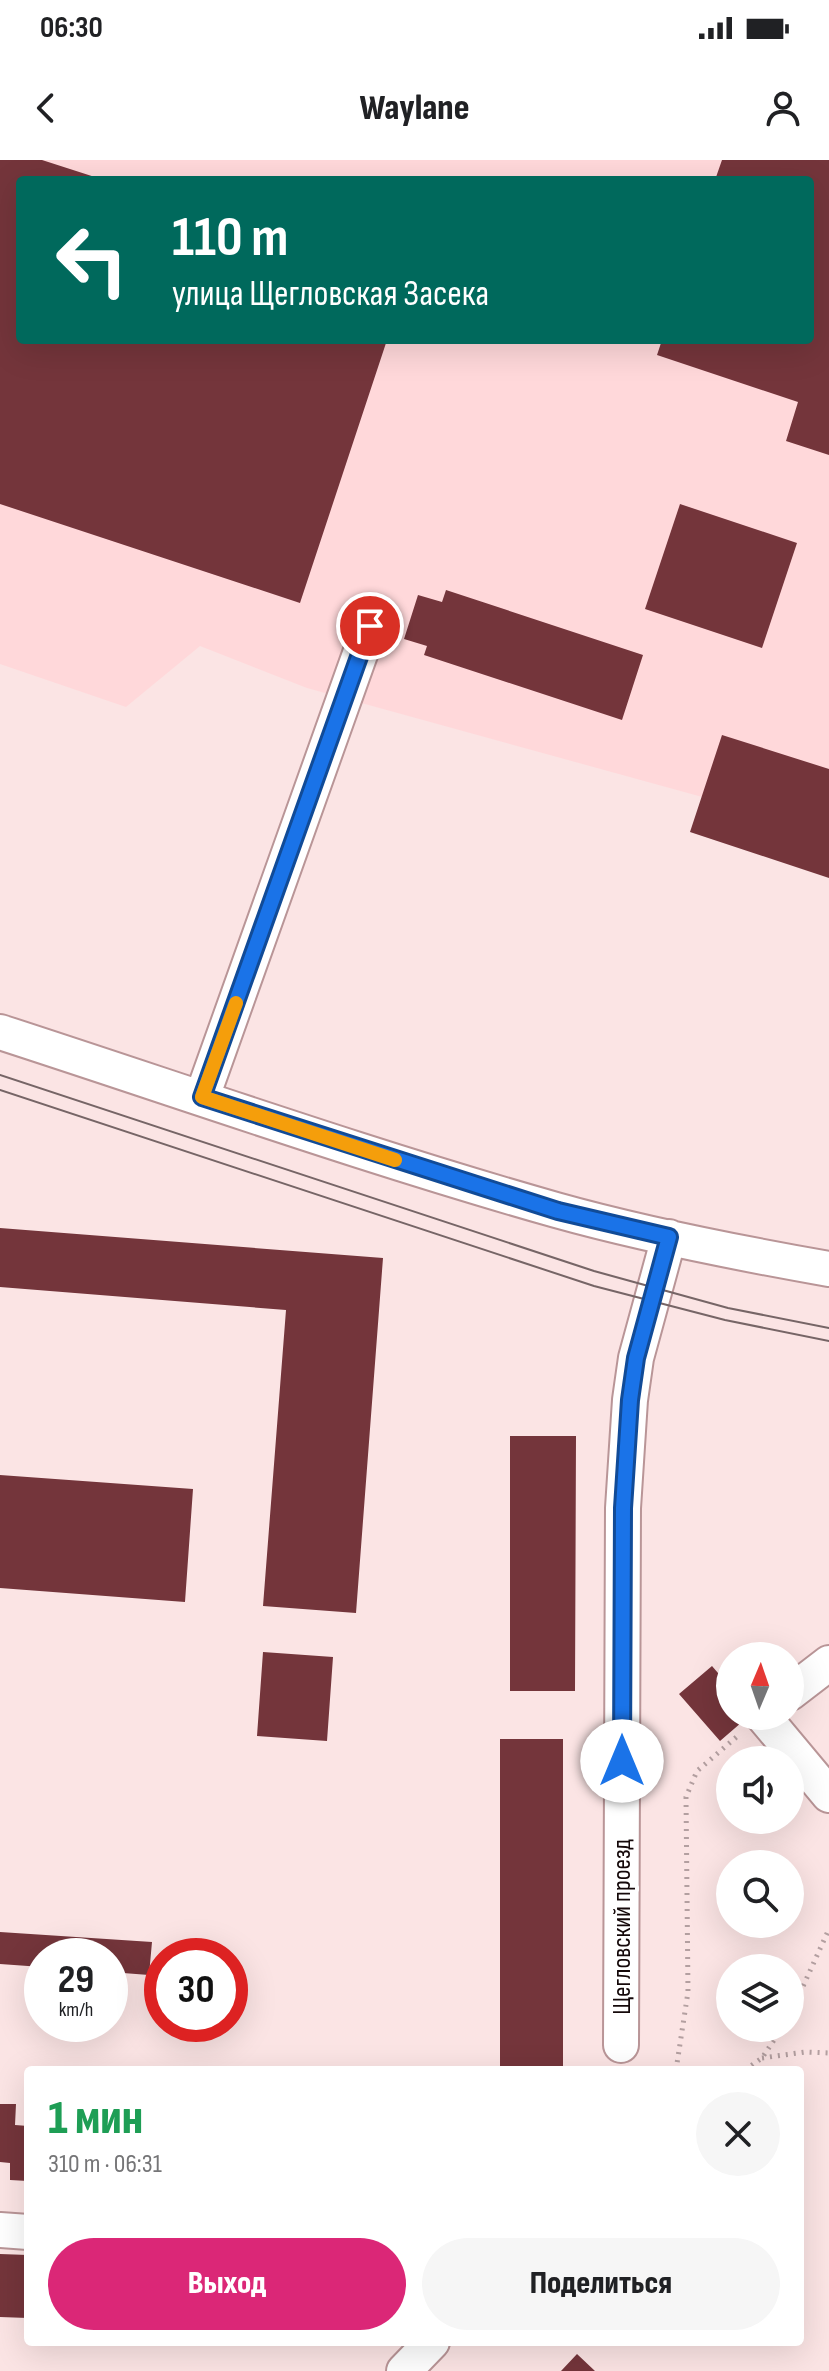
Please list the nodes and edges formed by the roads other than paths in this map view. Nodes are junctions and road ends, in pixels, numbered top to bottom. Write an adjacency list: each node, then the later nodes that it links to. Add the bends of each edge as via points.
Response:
1 (370, 626): 3 (street)
2 (0, 1032): 3 (street)
3 (202, 1097): 4 (street, via 558,1211)
4 (669, 1237): 5 (street); 10 (street, Щегловский проезд, via 636,1358 623,1508)
5 (829, 1269)
6 (829, 1663): 7 (street)
7 (804, 1682)
8 (766, 1730): 9 (street)
9 (829, 1795)
10 (621, 2045)
11 (0, 2230): 12 (street)
12 (24, 2232)
13 (428, 2346): 14 (street)
14 (404, 2371)

